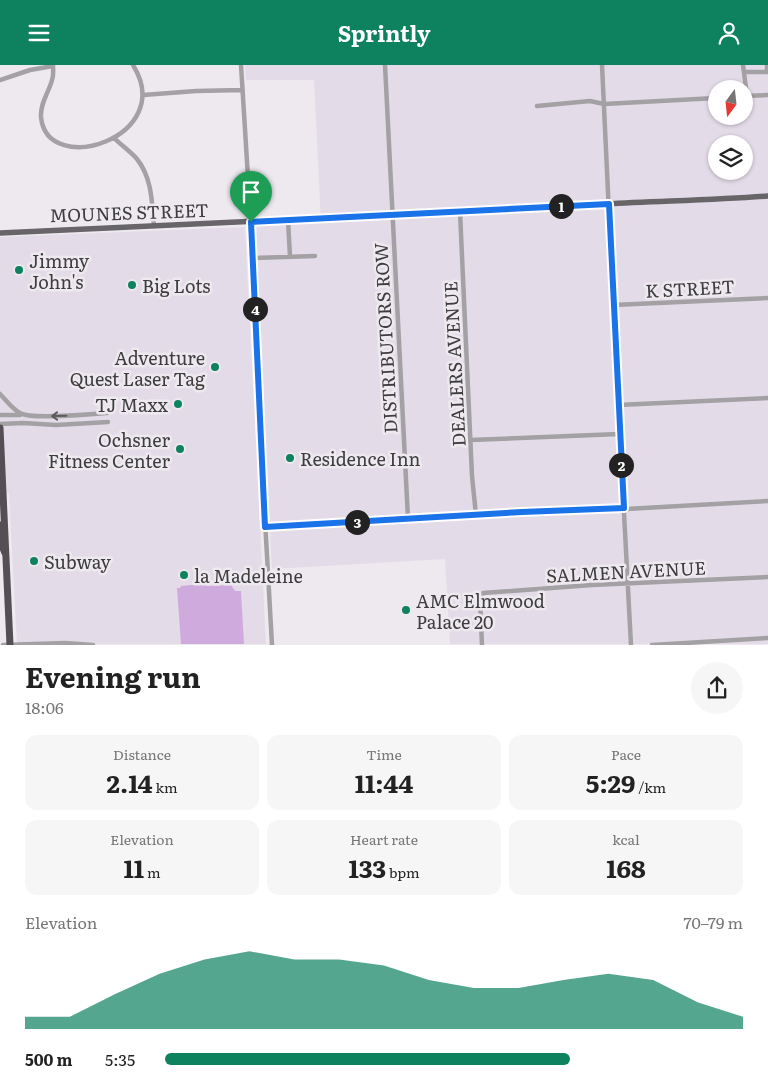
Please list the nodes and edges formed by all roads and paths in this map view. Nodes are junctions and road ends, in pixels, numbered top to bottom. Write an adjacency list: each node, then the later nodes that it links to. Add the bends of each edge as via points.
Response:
1 (53, 65): 9 (street); 18 (street, via 53,79 45,97 42,117 47,132 60,144 79,148)
2 (133, 65): 12 (street)
3 (241, 65): 11 (street)
4 (386, 65): 22 (street, DISTRIBUTORS ROW)
5 (602, 65): 16 (street)
6 (743, 65): 8 (street)
7 (767, 65): 8 (street, via 767,71)
8 (744, 72): 10 (street)
9 (0, 80)
10 (744, 80)
11 (242, 90): 12 (street); 24 (street)
12 (143, 95): 18 (street, via 136,120)
13 (768, 95): 14 (street)
14 (753, 96)
15 (708, 98): 16 (street)
16 (604, 104): 17 (street, via 590,101); 20 (street)
17 (537, 106)
18 (114, 138): 25 (street, via 145,171 151,190)
19 (768, 196): 20 (main road, MOUNES STREET)
20 (609, 204): 21 (main road, MOUNES STREET); 31 (street)
21 (460, 212): 22 (main road, MOUNES STREET); 41 (street, DEALERS AVENUE)
22 (393, 215): 23 (main road, MOUNES STREET); 45 (street, DISTRIBUTORS ROW)
23 (288, 220): 24 (main road, MOUNES STREET); 27 (street)
24 (251, 222): 25 (main road, MOUNES STREET); 29 (street)
25 (154, 226): 26 (main road, MOUNES STREET)
26 (0, 233)
27 (290, 256): 28 (street); 29 (street)
28 (315, 256)
29 (253, 258): 47 (street)
30 (768, 298): 31 (street, K STREET)
31 (613, 305): 34 (street)
32 (0, 394): 37 (street)
33 (768, 398): 34 (street)
34 (618, 405): 40 (street)
35 (107, 413): 37 (street, one-way to 37)
36 (0, 415): 37 (street)
37 (22, 415)
38 (108, 422): 39 (street)
39 (0, 426): 48 (highway)
40 (619, 434): 41 (street); 43 (street)
41 (471, 440): 44 (street, DEALERS AVENUE)
42 (768, 501): 43 (street)
43 (624, 508): 44 (street); 50 (street)
44 (476, 515): 45 (street)
45 (408, 519): 47 (street)
46 (0, 525): 48 (highway, via 1,544)
47 (265, 527): 55 (street)
48 (7, 555): 52 (highway)
49 (768, 577): 50 (street, SALMEN AVENUE)
50 (627, 584): 56 (street, SALMEN AVENUE, via 485,593 480,600); 57 (street)
51 (768, 638): 58 (street)
52 (10, 644): 53 (street); 54 (street)
53 (3, 645)
54 (93, 645)
55 (272, 645)
56 (482, 645)
57 (630, 645)
58 (652, 645)

